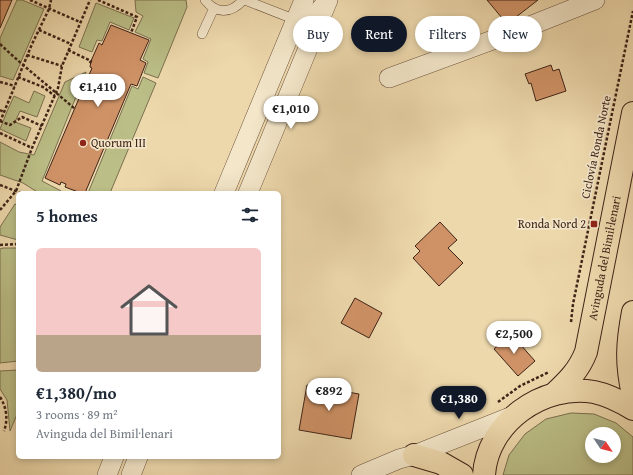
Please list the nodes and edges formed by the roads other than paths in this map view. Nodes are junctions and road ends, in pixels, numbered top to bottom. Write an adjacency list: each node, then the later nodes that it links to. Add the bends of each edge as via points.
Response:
1 (205, 0): 7 (lane)
2 (244, 0): 7 (lane, via 234,8); 10 (lane)
3 (304, 0): 8 (street)
4 (322, 0): 9 (lane)
5 (328, 0): 13 (street)
6 (595, 0): 14 (street)
7 (214, 8): 12 (lane)
8 (298, 16)
9 (306, 16)
10 (293, 19)
11 (293, 27): 16 (street)
12 (202, 34)
13 (305, 54): 17 (street)
14 (389, 78)
15 (633, 113): 19 (main road, Avinguda del Bimil·lenari, via 586,352 577,371)
16 (225, 191)
17 (249, 191)
18 (633, 312): 20 (main road, via 627,361)
19 (554, 394): 21 (main road, via 593,392 614,398); 22 (main road, via 534,401)
20 (633, 395)
21 (633, 409)
22 (515, 415): 23 (street); 30 (main road, via 502,428 490,449)
23 (414, 455): 28 (street); 29 (main road, via 441,463)
24 (113, 459): 26 (street)
25 (137, 459): 27 (street)
26 (107, 475)
27 (131, 475)
28 (361, 475)
29 (462, 475)
30 (484, 475)

